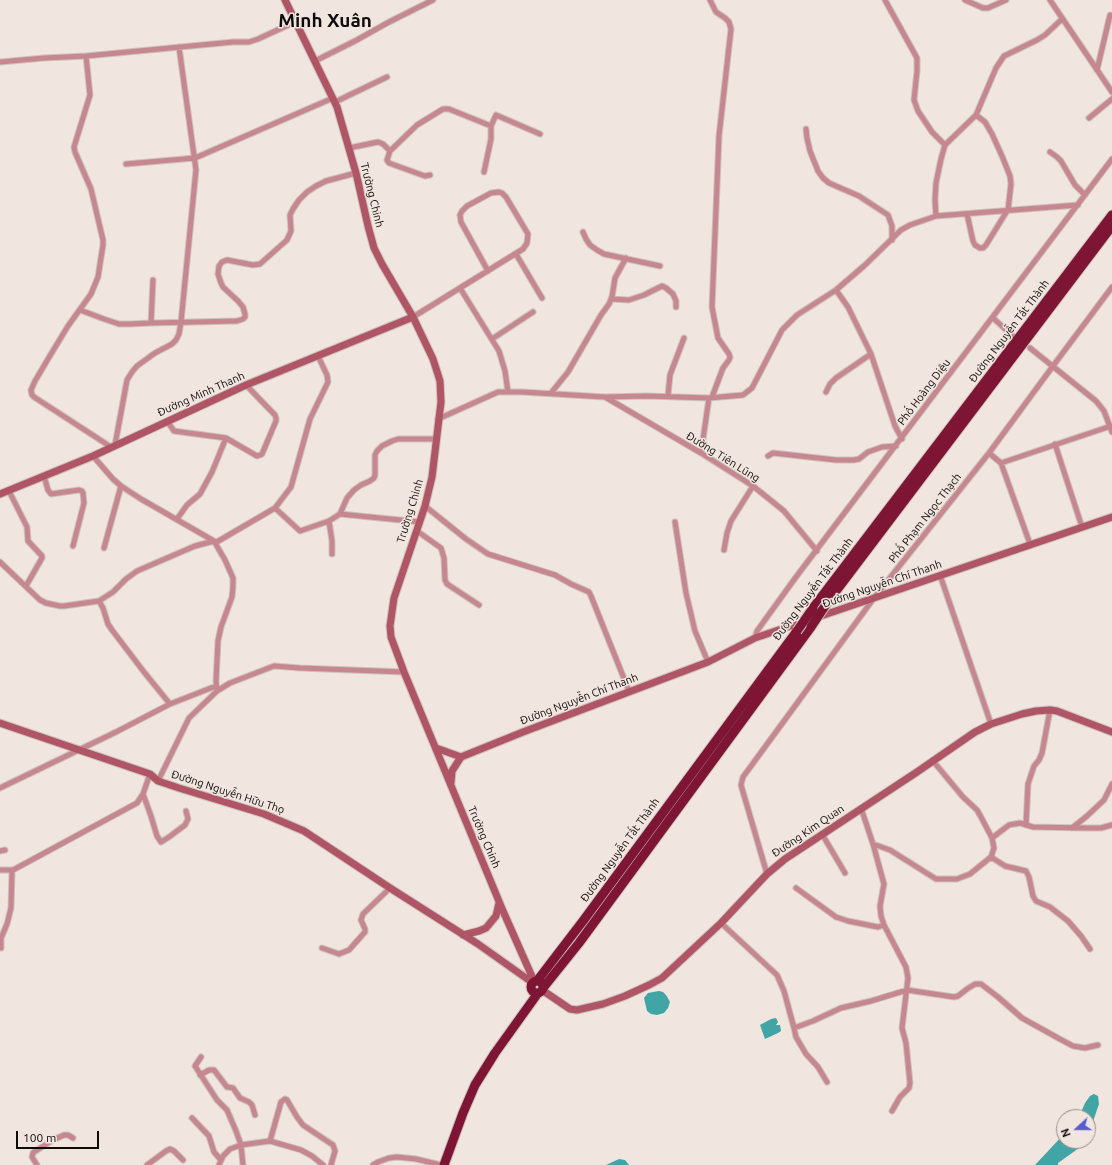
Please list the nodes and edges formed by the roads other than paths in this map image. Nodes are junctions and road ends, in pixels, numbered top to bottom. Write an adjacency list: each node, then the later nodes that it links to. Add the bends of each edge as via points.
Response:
1 (285, 0): 10 (main road, Trường Chinh)
2 (433, 0): 13 (street)
3 (710, 0): 74 (street, via 716,12 729,22 731,30 718,136 712,307 718,338 730,357)
4 (885, 0): 25 (street, via 917,58 914,100 918,111 932,132)
5 (965, 0): 6 (street, via 983,8)
6 (1006, 0)
7 (1050, 0): 9 (street)
8 (1110, 16): 15 (street)
9 (1062, 19): 15 (street); 20 (street, via 1045,35 1000,60)
10 (296, 22): 11 (street, via 249,42); 13 (main road, Trường Chinh)
11 (179, 47): 12 (street); 29 (street)
12 (86, 56): 14 (street); 55 (street, via 90,95 74,152 91,189 103,245 98,277)
13 (315, 61): 19 (main road, Trường Chinh)
14 (0, 62)
15 (1097, 70): 17 (street)
16 (387, 77): 19 (street)
17 (1112, 92)
18 (1112, 99): 21 (street)
19 (334, 100): 26 (main road, Trường Chinh); 29 (street)
20 (976, 115): 25 (street); 37 (street, via 985,122 992,134 1010,176)
21 (1089, 118)
22 (491, 126): 24 (street, via 496,115); 27 (street, via 449,109 443,109 418,125); 32 (street)
23 (806, 129): 43 (street, via 810,151 823,178 859,196 888,215 892,226)
24 (540, 134)
25 (946, 145): 40 (street, via 936,183)
26 (349, 148): 27 (street, via 378,142); 33 (main road, Trường Chinh)
27 (390, 151): 34 (street, via 389,163 425,176)
28 (1050, 152): 35 (street, via 1061,161 1075,185)
29 (195, 158): 31 (street); 59 (street, via 196,182)
30 (1112, 159): 35 (street, Phố Hoàng Diệu)
31 (126, 164)
32 (484, 172)
33 (356, 173): 57 (main road, Trường Chinh, via 374,248); 59 (street, via 326,181 307,192 292,209 291,231 287,240 260,264 226,260 222,262 218,274 221,283 243,306 243,319)
34 (430, 175)
35 (1085, 195): 36 (street, Phố Hoàng Diệu)
36 (1078, 205): 37 (street); 58 (street, Phố Hoàng Diệu)
37 (1007, 210): 38 (street); 38 (street, via 983,248 975,246)
38 (967, 214): 40 (street)
39 (1112, 215): 160 (highway, Đường Nguyễn Tất Thành, bridge, via 813,608 583,921)
40 (936, 216): 43 (street, via 910,225)
41 (1112, 226): 161 (highway, Đường Nguyễn Tất Thành, bridge, via 827,603 576,947)
42 (583, 232): 45 (street, via 590,245 597,250)
43 (892, 240): 51 (street)
44 (516, 254): 47 (street); 47 (street, via 524,249 528,234 504,194 494,192 467,206 460,215 461,222); 52 (street)
45 (626, 258): 46 (street); 53 (street, via 615,278)
46 (660, 266)
47 (488, 271): 49 (street)
48 (153, 280): 60 (street)
49 (460, 288): 57 (street); 63 (street)
50 (1112, 288): 67 (street, Phố Phạm Ngọc Thạch)
51 (836, 290): 65 (street, via 848,306); 74 (street, via 797,314 782,330 748,392 743,395)
52 (542, 298)
53 (611, 299): 54 (street, via 629,300 662,286 672,294 676,300); 71 (street, via 568,372)
54 (676, 307)
55 (80, 310): 60 (street, via 119,324); 83 (street, via 44,366 32,387 32,393 34,397)
56 (532, 312): 63 (street)
57 (413, 317): 66 (main road, Đường Minh Thanh); 75 (main road, Trường Chinh, via 433,358 440,381 441,402)
58 (993, 318): 61 (street); 81 (street, Phố Hoàng Diệu)
59 (181, 322): 60 (street); 83 (street, via 176,340 137,366 127,380)
60 (151, 323)
61 (1014, 337)
62 (684, 338): 72 (street, via 670,375)
63 (492, 339): 69 (street, via 499,351)
64 (1030, 348): 67 (street)
65 (871, 354): 70 (street, via 836,378); 81 (street, via 895,426)
66 (318, 356): 68 (main road, Đường Minh Thanh); 96 (street, via 328,375 328,382 310,419 293,483)
67 (1052, 366): 77 (street, via 1096,401); 86 (street, Phố Phạm Ngọc Thạch)
68 (246, 385): 76 (main road, Đường Minh Thanh); 79 (street, via 275,415 276,420 259,456)
69 (508, 392): 71 (street); 75 (street, via 498,392)
70 (826, 392)
71 (551, 393): 73 (street)
72 (668, 396): 73 (street); 74 (street)
73 (605, 397): 85 (street, Đường Tiên Lũng)
74 (710, 397): 85 (street)
75 (438, 418): 80 (main road, Trường Chinh)
76 (167, 421): 79 (street, via 174,431); 83 (main road, Đường Minh Thanh)
77 (1111, 426): 78 (street); 82 (street)
78 (1112, 432)
79 (226, 438): 99 (street, via 200,494 187,505)
80 (436, 439): 95 (main road, Trường Chinh, via 432,477); 97 (street, via 398,439 382,446 375,456 374,478 354,490 347,498)
81 (902, 439): 84 (street, Phố Hoàng Diệu)
82 (1055, 444): 89 (street); 103 (street)
83 (113, 446): 87 (main road, Đường Minh Thanh)
84 (896, 446): 88 (street, via 882,447 854,460 773,454); 110 (street, Phố Hoàng Diệu)
85 (702, 453): 92 (street, Đường Tiên Lũng)
86 (989, 453): 89 (street); 115 (street, Phố Phạm Ngọc Thạch)
87 (93, 456): 90 (main road, Đường Minh Thanh); 91 (street)
88 (768, 456)
89 (1001, 463): 106 (street)
90 (44, 476): 93 (main road, Đường Minh Thanh); 107 (street, via 51,494 79,490 84,495)
91 (121, 486): 99 (street); 108 (street)
92 (753, 486): 109 (street, via 731,521); 110 (street, Đường Tiên Lũng, via 784,511)
93 (9, 491): 94 (main road, Đường Minh Thanh); 114 (street, via 27,527 28,541 42,556)
94 (0, 494)
95 (425, 506): 101 (main road, Trường Chinh); 122 (street, via 488,554 555,575 588,592)
96 (275, 508): 100 (street, via 300,531); 105 (street)
97 (340, 514): 100 (street); 101 (street)
98 (1112, 516): 103 (main road, Đường Nguyễn Chí Thanh)
99 (177, 519): 105 (street)
100 (329, 521): 111 (street)
101 (420, 522): 104 (main road, Trường Chinh)
102 (675, 522): 119 (street, via 686,593 695,631)
103 (1082, 527): 106 (main road, Đường Nguyễn Chí Thanh)
104 (417, 531): 117 (street, via 441,548 447,584); 120 (main road, Trường Chinh, via 394,598 390,626 391,637)
105 (214, 542): 116 (street, via 195,546 137,571 126,578 114,592); 121 (street, via 234,586 218,641)
106 (1030, 544): 113 (main road, Đường Nguyễn Chí Thanh)
107 (73, 546)
108 (104, 548)
109 (724, 550)
110 (816, 551): 118 (street, Phố Hoàng Diệu, via 757,631)
111 (332, 554)
112 (0, 562): 114 (street)
113 (940, 575): 115 (main road, Đường Nguyễn Chí Thanh); 126 (street)
114 (26, 586): 116 (street, via 40,600 60,606)
115 (874, 598): 118 (main road, Đường Nguyễn Chí Thanh); 150 (street, Phố Phạm Ngọc Thạch, via 743,777 742,785)
116 (99, 601): 123 (street, via 112,630)
117 (479, 605)
118 (756, 638): 119 (main road, Đường Nguyễn Chí Thanh)
119 (708, 662): 122 (main road, Đường Nguyễn Chí Thanh)
120 (404, 672): 121 (street, via 274,666); 128 (main road, Trường Chinh)
121 (217, 688): 123 (street); 133 (street, via 189,718)
122 (630, 691): 130 (main road, Đường Nguyễn Chí Thanh)
123 (170, 704): 129 (street)
124 (1050, 710): 126 (main road, Đường Kim Quan, via 1022,714); 127 (main road, Đường Kim Quan); 141 (street, via 1042,753 1028,784)
125 (0, 723): 129 (main road, Đường Nguyễn Hữu Thọ)
126 (991, 724): 131 (main road, Đường Kim Quan)
127 (1112, 732)
128 (436, 748): 130 (main road); 135 (main road, Trường Chinh)
129 (77, 750): 132 (main road, Đường Nguyễn Hữu Thọ); 136 (street)
130 (461, 757): 135 (main road, via 452,771)
131 (933, 761): 138 (main road, Đường Kim Quan); 144 (street, via 977,810)
132 (150, 774): 133 (main road, Đường Nguyễn Hữu Thọ); 137 (street)
133 (158, 781): 151 (main road, Đường Nguyễn Hữu Thọ, via 264,814 304,831)
134 (1112, 784): 142 (street, via 1104,800)
135 (450, 786): 153 (main road, Trường Chinh)
136 (0, 788)
137 (143, 794): 139 (street, via 156,836 161,842 185,825 188,819); 148 (street, via 134,805)
138 (861, 808): 143 (main road, Đường Kim Quan); 145 (street)
139 (186, 811)
140 (1112, 825): 142 (street, via 1101,828)
141 (1026, 826): 142 (street); 144 (street, via 1020,823 1009,826)
142 (1072, 828)
143 (822, 834): 149 (street); 150 (main road, Đường Kim Quan)
144 (992, 838): 146 (street, via 994,848)
145 (873, 844): 146 (street, via 890,850 936,879 957,879 970,874); 155 (street, via 884,884 880,906)
146 (990, 857): 159 (street, via 1006,866 1026,871 1036,901 1050,906 1068,921)
147 (0, 870): 148 (street)
148 (13, 870): 157 (street, via 11,908 1,938)
149 (845, 873)
150 (767, 874): 154 (main road, Đường Kim Quan)
151 (390, 888): 156 (main road, Đường Nguyễn Hữu Thọ); 158 (street, via 363,914 361,920 365,932 349,950 339,954)
152 (796, 888): 155 (street, via 836,917 878,927)
153 (499, 903): 156 (main road, via 496,916 489,925 479,931); 160 (main road, Trường Chinh)
154 (721, 923): 161 (main road, Đường Kim Quan, via 662,978 604,1004 574,1010); 163 (street, via 777,974)
155 (884, 925): 162 (street, via 908,972)
156 (463, 935): 160 (main road, Đường Nguyễn Hữu Thọ)
157 (1, 948)
158 (322, 948)
159 (1090, 949)
160 (535, 982): 161 (highway, via 532,990)
161 (541, 990): 182 (highway, Đường Nguyễn Tất Thành, via 495,1052 475,1086)
162 (907, 990): 163 (street, via 841,1008); 164 (street, via 954,997 975,984 981,984 1022,1018 1073,1046 1085,1048); 168 (street, via 902,1028 910,1083)
163 (794, 1028): 167 (street, via 801,1046)
164 (1098, 1045)
165 (201, 1057): 166 (street, via 195,1066)
166 (200, 1075): 169 (street, via 214,1070 227,1087 233,1088 240,1098 249,1102); 173 (street, via 227,1110)
167 (827, 1082)
168 (892, 1110)
169 (255, 1115)
170 (192, 1118): 175 (street, via 209,1136)
171 (73, 1138): 176 (street, via 64,1135 34,1152 32,1157)
172 (270, 1140): 173 (street); 179 (street, via 301,1150); 180 (street, via 281,1102 288,1100 303,1125 333,1145 335,1151)
173 (241, 1145): 175 (street, via 227,1151); 178 (street)
174 (183, 1160): 177 (street, via 170,1149)
175 (220, 1162)
176 (37, 1165)
177 (147, 1165)
178 (242, 1165)
179 (323, 1165)
180 (331, 1165)
181 (373, 1165): 182 (street, via 397,1157)
182 (442, 1165)

